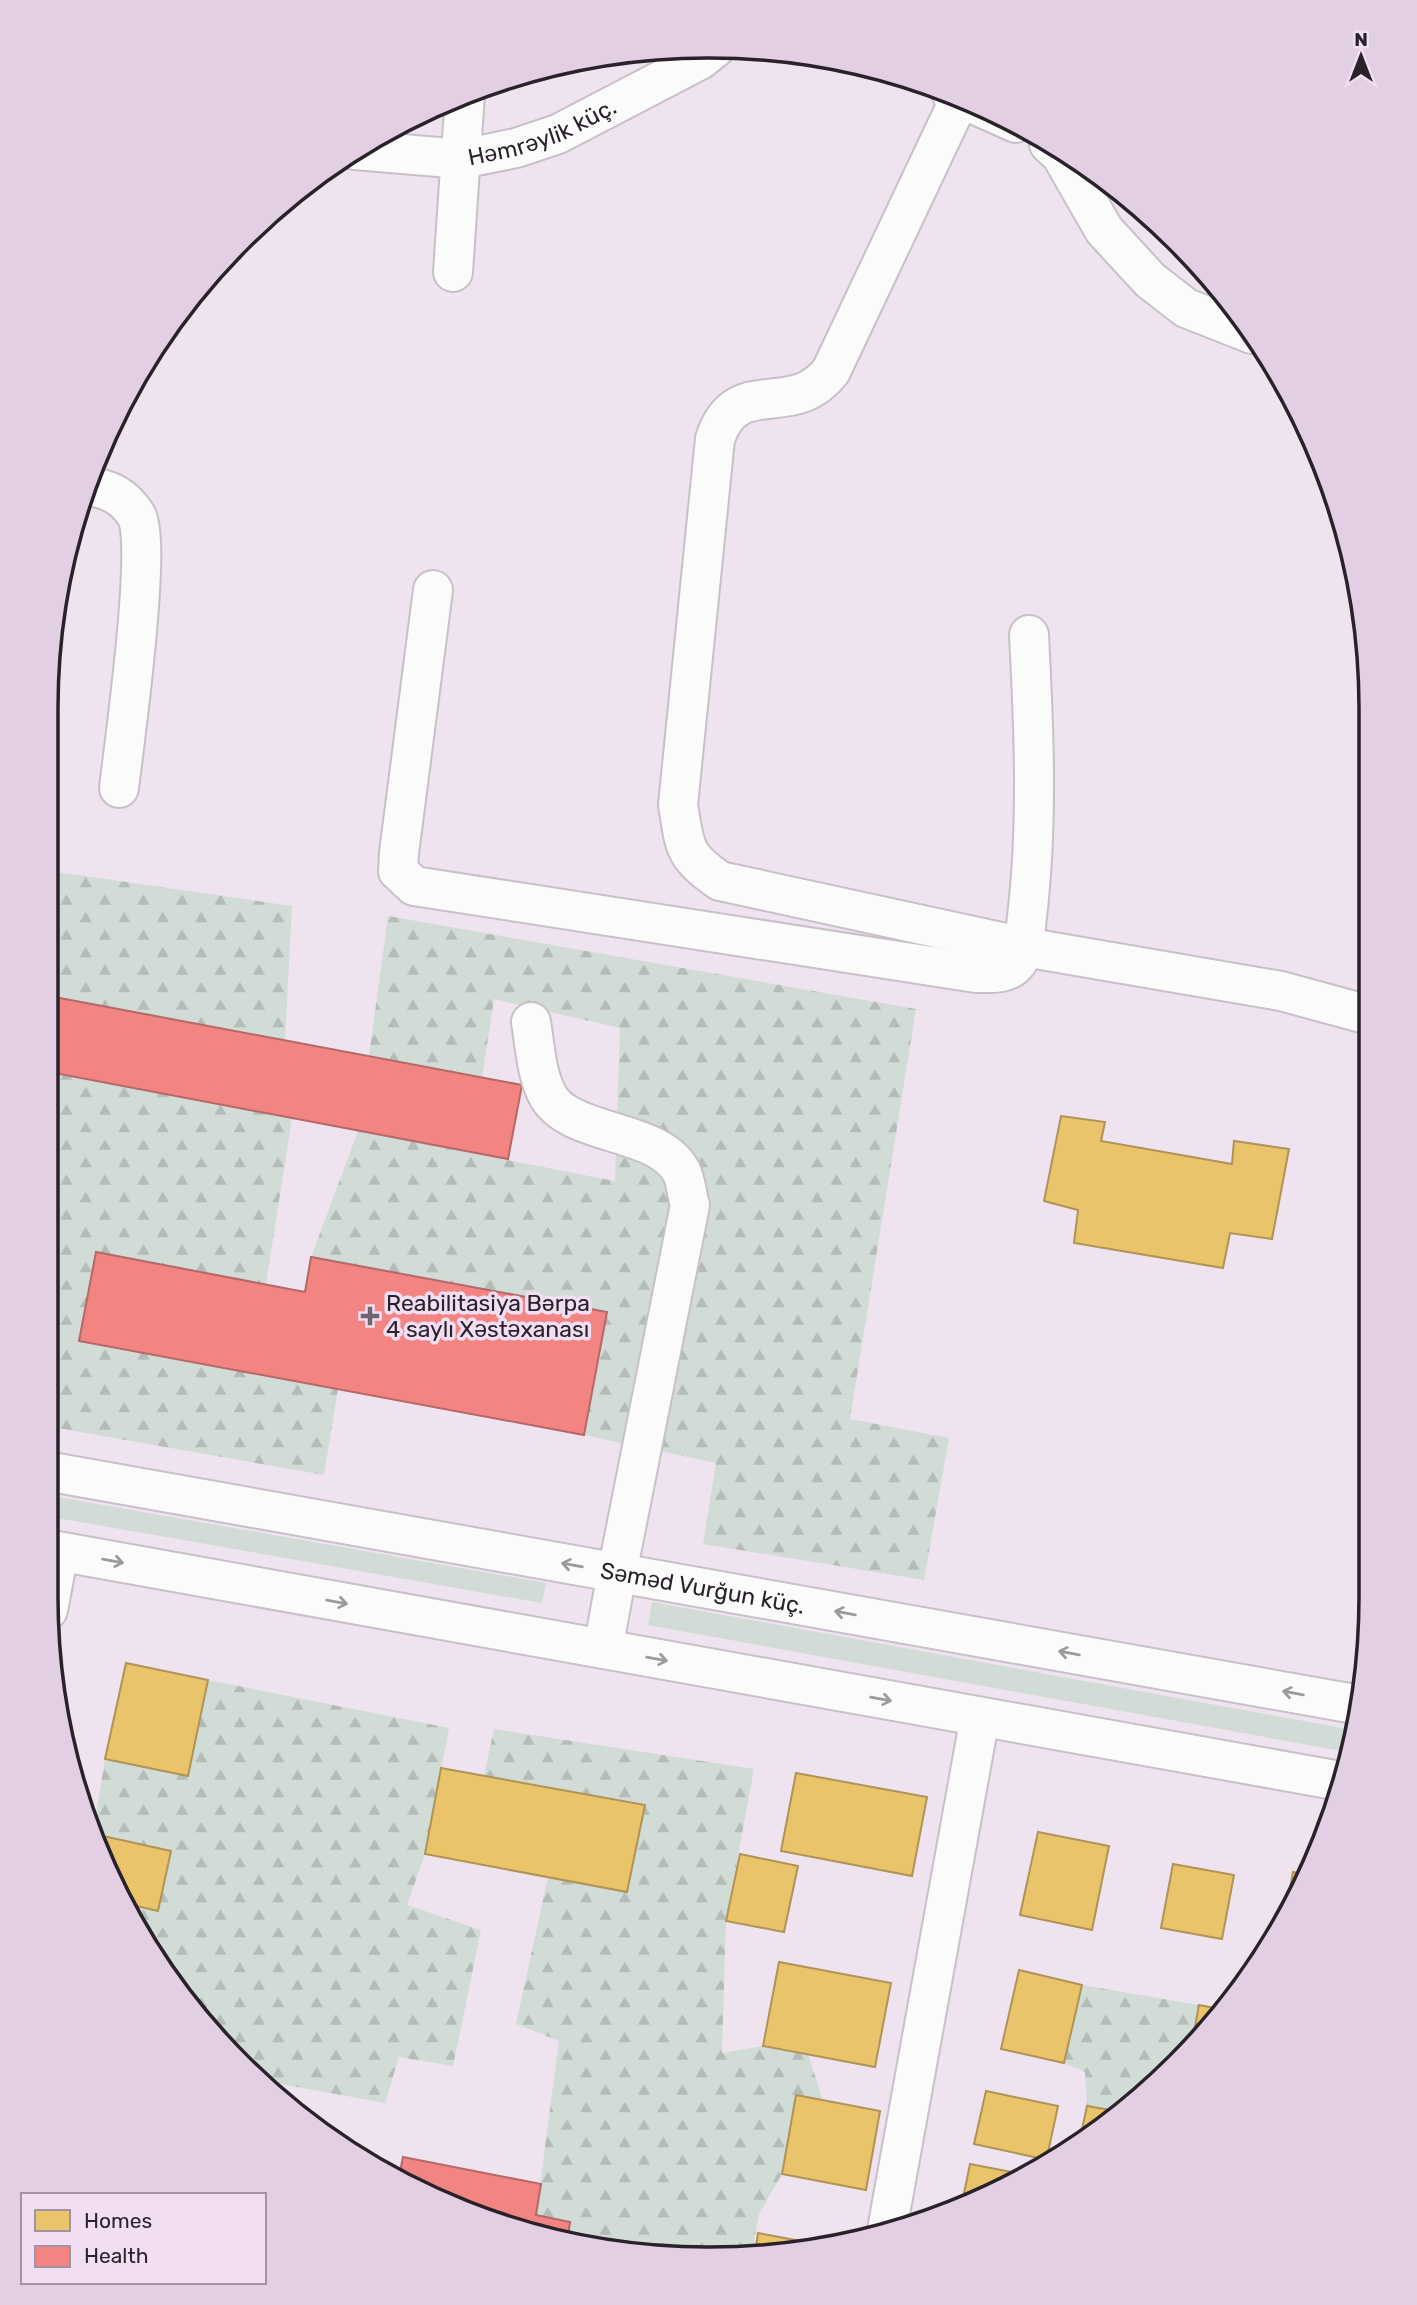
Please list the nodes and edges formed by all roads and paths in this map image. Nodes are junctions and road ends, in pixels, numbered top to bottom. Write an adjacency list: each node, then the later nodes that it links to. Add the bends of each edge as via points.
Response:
1 (702, 58): 5 (street, Həmrəylik küç., via 558,134)
2 (464, 105): 5 (street)
3 (956, 106): 13 (street, via 831,371 818,387 796,396 742,402 722,418 715,439 678,805 683,840 694,864 720,881)
4 (372, 151): 5 (street, Həmrəylik küç.)
5 (462, 159): 7 (street)
6 (1067, 165): 8 (street, via 1104,229 1150,280 1186,308)
7 (453, 272)
8 (1236, 328)
9 (96, 487): 12 (street, via 112,490 138,516 142,571)
10 (433, 590): 13 (street, via 399,853 398,871 414,886 976,973 1001,973 1017,963)
11 (1029, 635): 13 (street, via 1036,776)
12 (119, 788)
13 (1024, 947): 14 (street, via 1281,990)
14 (1359, 1012)
15 (531, 1022): 18 (street, via 540,1076 549,1098 564,1112 662,1151 682,1171 690,1205)
16 (58, 1473): 18 (street, Səməd Vurğun küç., one-way to 16)
17 (58, 1552): 19 (street, one-way to 19)
18 (617, 1573): 19 (street); 20 (street, Səməd Vurğun küç., one-way to 18)
19 (603, 1649): 21 (street, one-way to 21)
20 (1350, 1703)
21 (979, 1717): 22 (street); 23 (street)
22 (1333, 1780)
23 (889, 2222)

